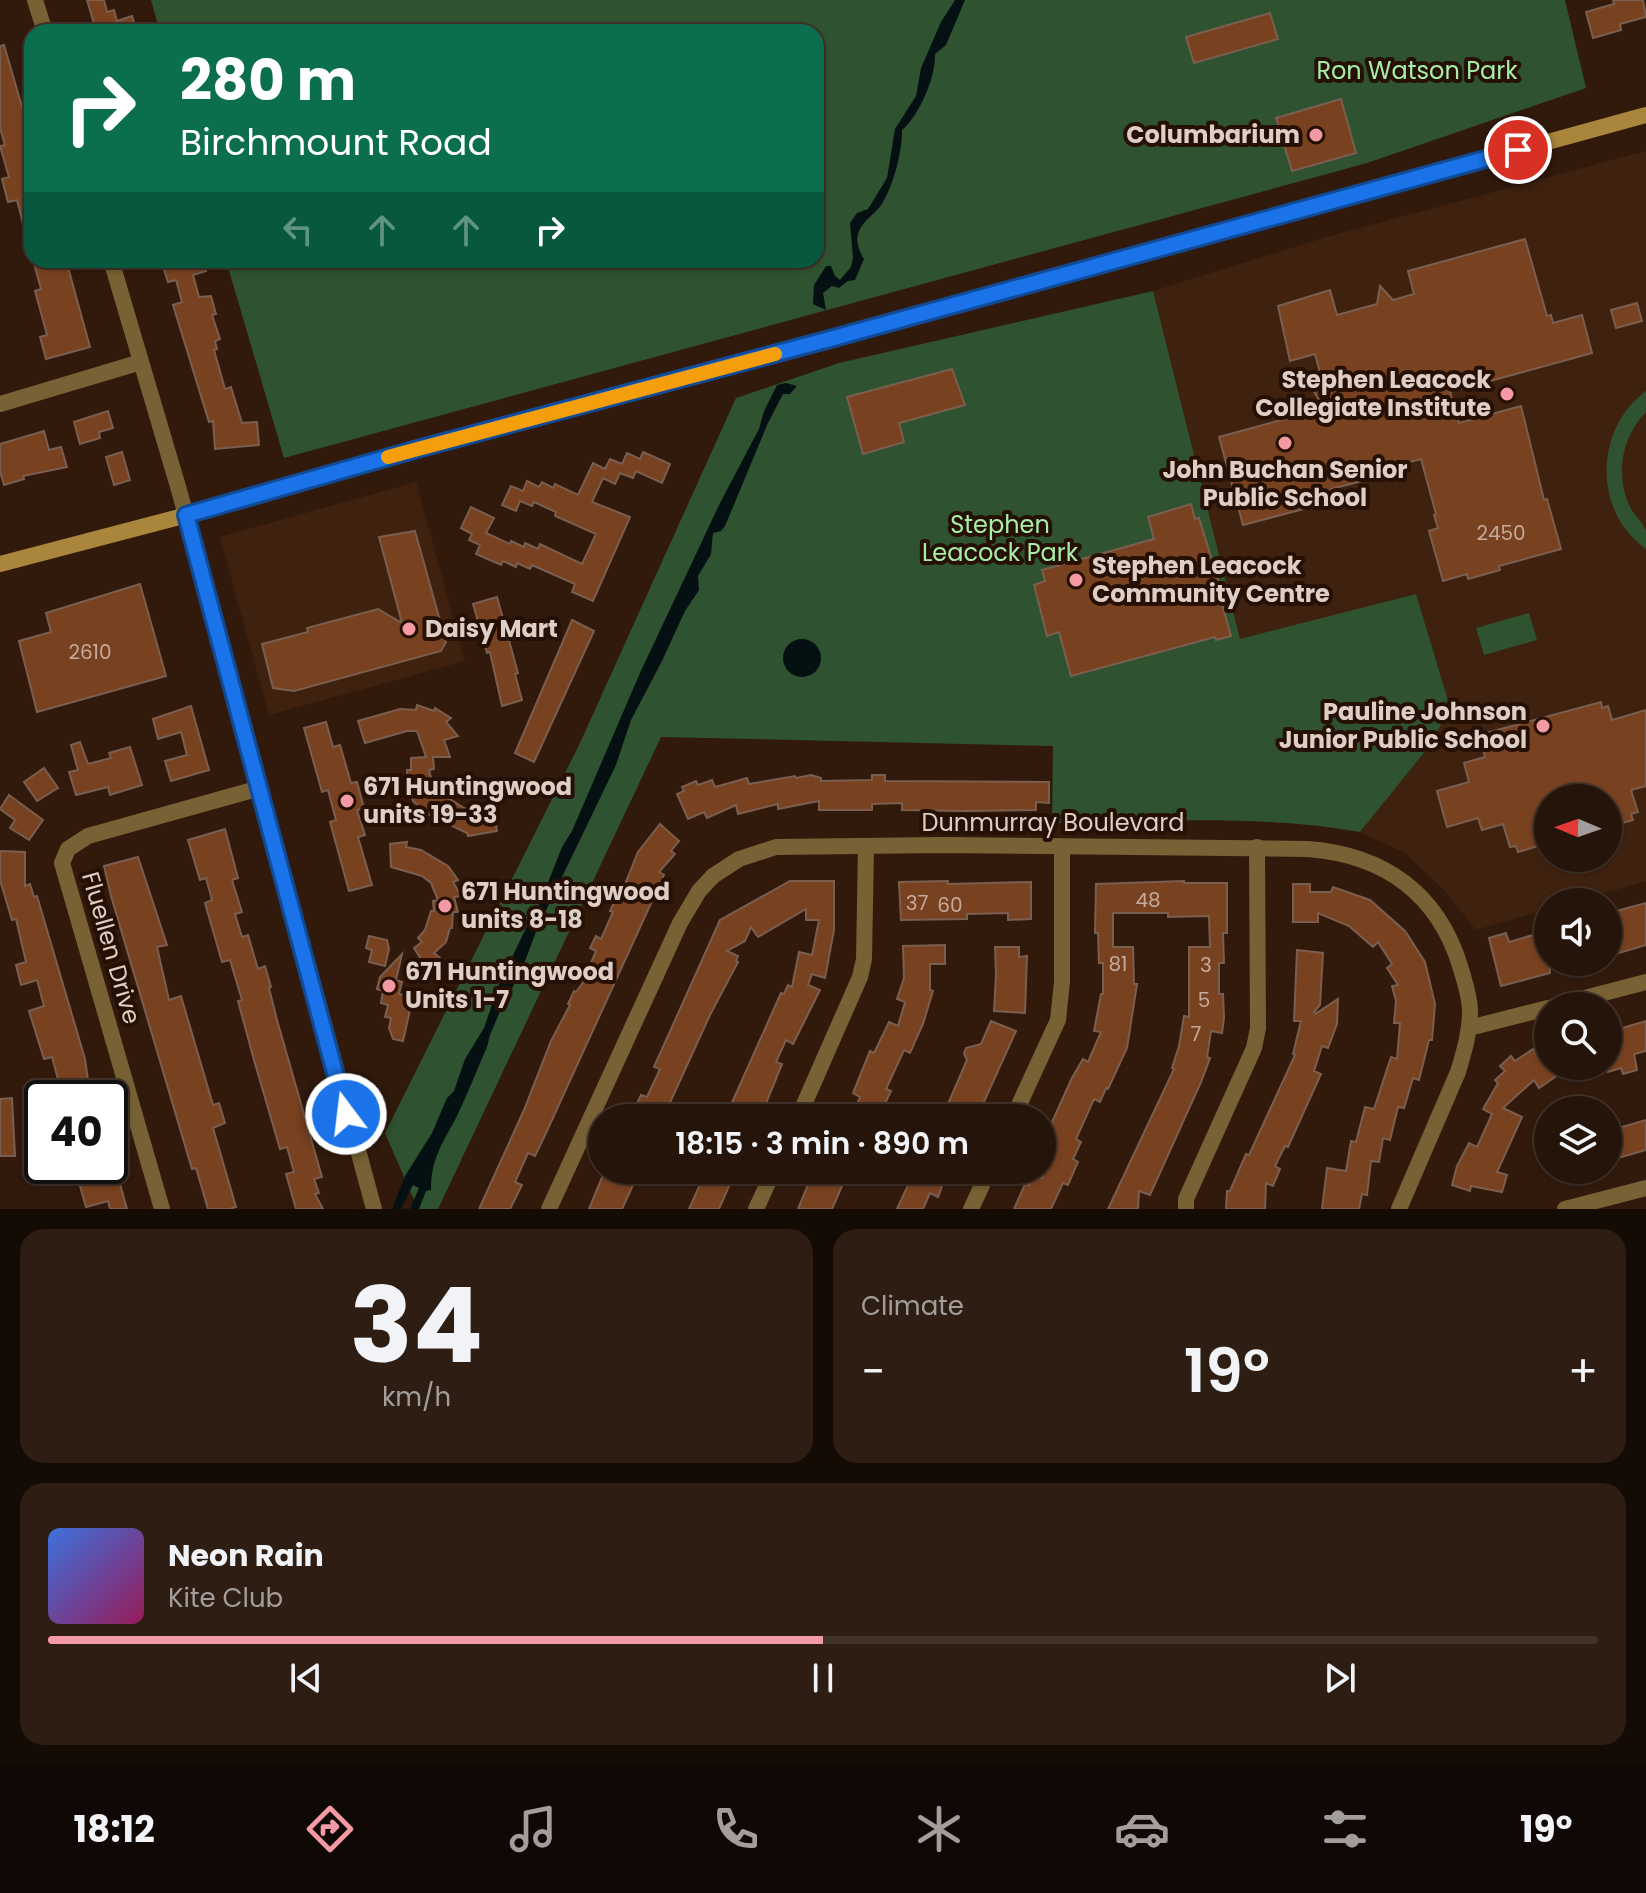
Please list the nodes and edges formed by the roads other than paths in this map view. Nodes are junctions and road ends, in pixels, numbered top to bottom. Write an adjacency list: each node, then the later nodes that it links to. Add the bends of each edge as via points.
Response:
1 (35, 0): 2 (street)
2 (42, 24)
3 (1646, 115): 7 (main road)
4 (113, 268): 5 (street)
5 (141, 362): 6 (street); 7 (street)
6 (0, 404)
7 (186, 515): 8 (main road); 9 (street)
8 (0, 564)
9 (260, 788): 23 (street, Fluellen Drive, via 88,836 68,849 62,863); 24 (street)
10 (866, 847): 12 (street, Dunmurray Boulevard); 17 (street, via 860,977); 25 (street, Dunmurray Boulevard, via 764,850 723,869 699,891)
11 (1257, 847): 12 (street, Dunmurray Boulevard); 16 (street, Dunmurray Boulevard, via 1339,852 1404,881 1434,911 1457,955 1469,999); 28 (street, via 1258,1028)
12 (1062, 848): 18 (street, via 1058,1020)
13 (1646, 982): 14 (street)
14 (1608, 992)
15 (1534, 1012): 16 (street)
16 (1469, 1028): 22 (street, Dunmurray Boulevard, via 1458,1072)
17 (804, 1104)
18 (1019, 1104)
19 (768, 1184): 26 (street)
20 (983, 1184): 27 (street)
21 (1646, 1188): 29 (street)
22 (1402, 1208)
23 (162, 1209)
24 (374, 1209)
25 (549, 1209)
26 (756, 1209)
27 (971, 1209)
28 (1186, 1209)
29 (1565, 1209)

